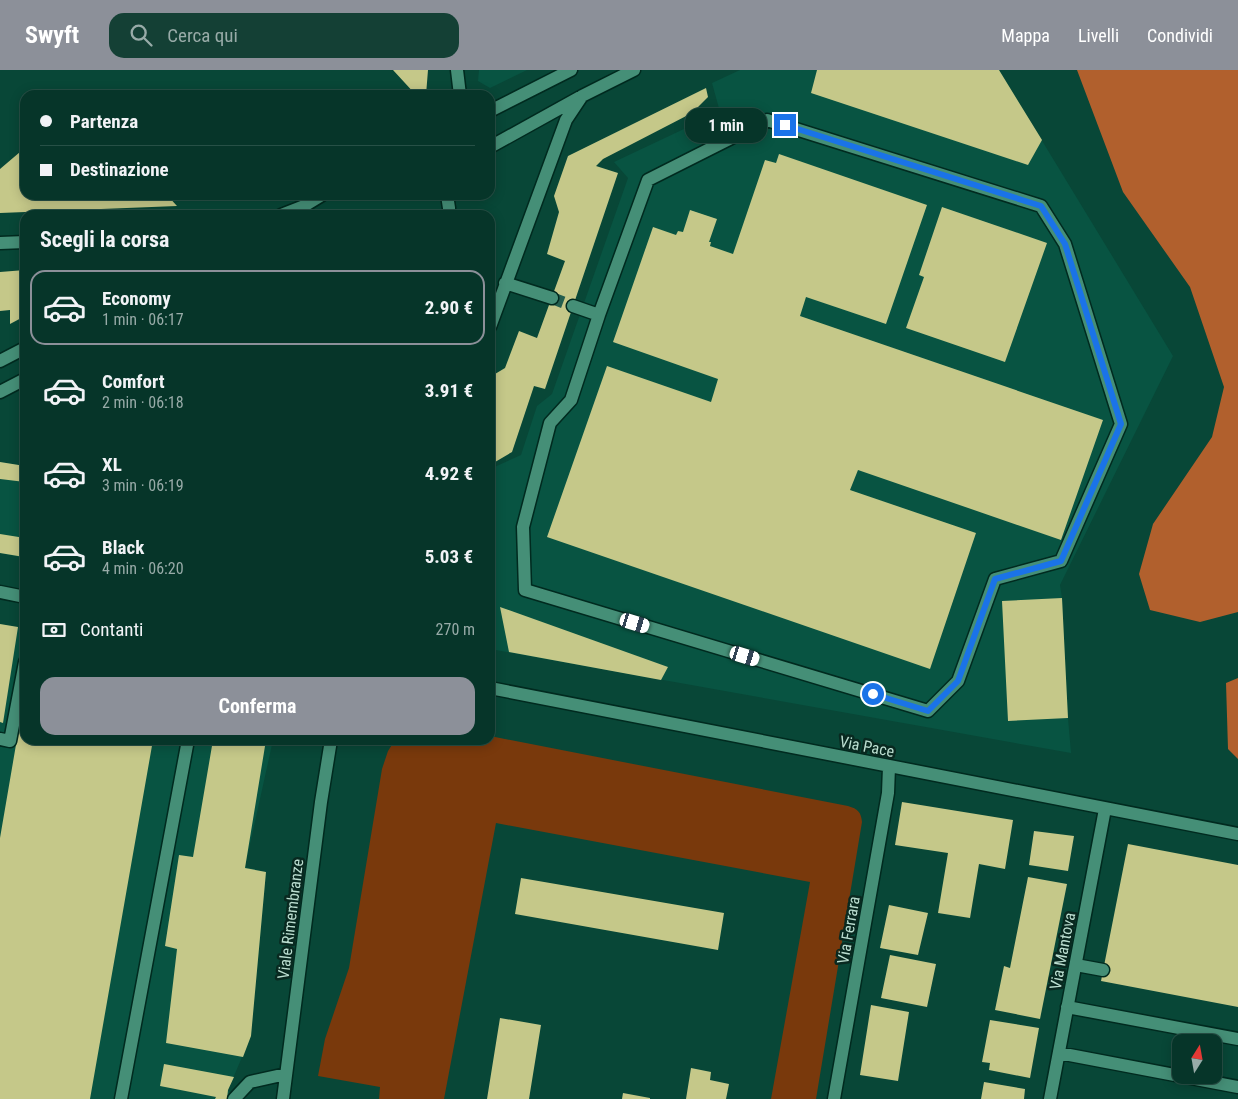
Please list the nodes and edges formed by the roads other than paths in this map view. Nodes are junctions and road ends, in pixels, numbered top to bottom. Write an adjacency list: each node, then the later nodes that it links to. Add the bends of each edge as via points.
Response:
1 (457, 70): 4 (street)
2 (571, 70): 6 (street)
3 (634, 70): 5 (street)
4 (459, 90)
5 (582, 96): 7 (street); 12 (street, via 566,120)
6 (495, 108)
7 (495, 144)
8 (314, 200): 9 (street)
9 (294, 210)
10 (20, 242): 11 (street)
11 (0, 243)
12 (505, 283): 13 (street); 15 (street)
13 (552, 298)
14 (573, 306): 16 (street)
15 (495, 312)
16 (599, 315): 16 (street, via 571,400 550,423 523,527 525,590 928,711 958,681 995,579 1061,561 1121,424 1065,244 1041,206 767,120 648,180)
17 (20, 351): 18 (street)
18 (0, 361)
19 (20, 382): 20 (street)
20 (0, 392)
21 (0, 592): 22 (street)
22 (20, 596)
23 (20, 688): 25 (street, via 10,741)
24 (495, 689): 28 (street, Via Pace)
25 (0, 739)
26 (187, 745): 38 (street)
27 (330, 745): 36 (street, Viale Rimembranze)
28 (889, 767): 29 (street, Via Pace); 41 (street, Via Ferrara, via 888,793)
29 (1105, 809): 30 (street, Via Pace); 31 (street, Via Mantova)
30 (1238, 834)
31 (1076, 965): 32 (street); 33 (street, Via Mantova)
32 (1103, 970)
33 (1068, 1006): 34 (street); 35 (street, Via Mantova)
34 (1238, 1039)
35 (1059, 1053): 37 (street); 42 (street, Via Mantova)
36 (286, 1074): 39 (street, via 250,1082); 40 (street, Viale Rimembranze)
37 (1238, 1087)
38 (121, 1099)
39 (234, 1099)
40 (283, 1099)
41 (834, 1099)
42 (1050, 1099)

